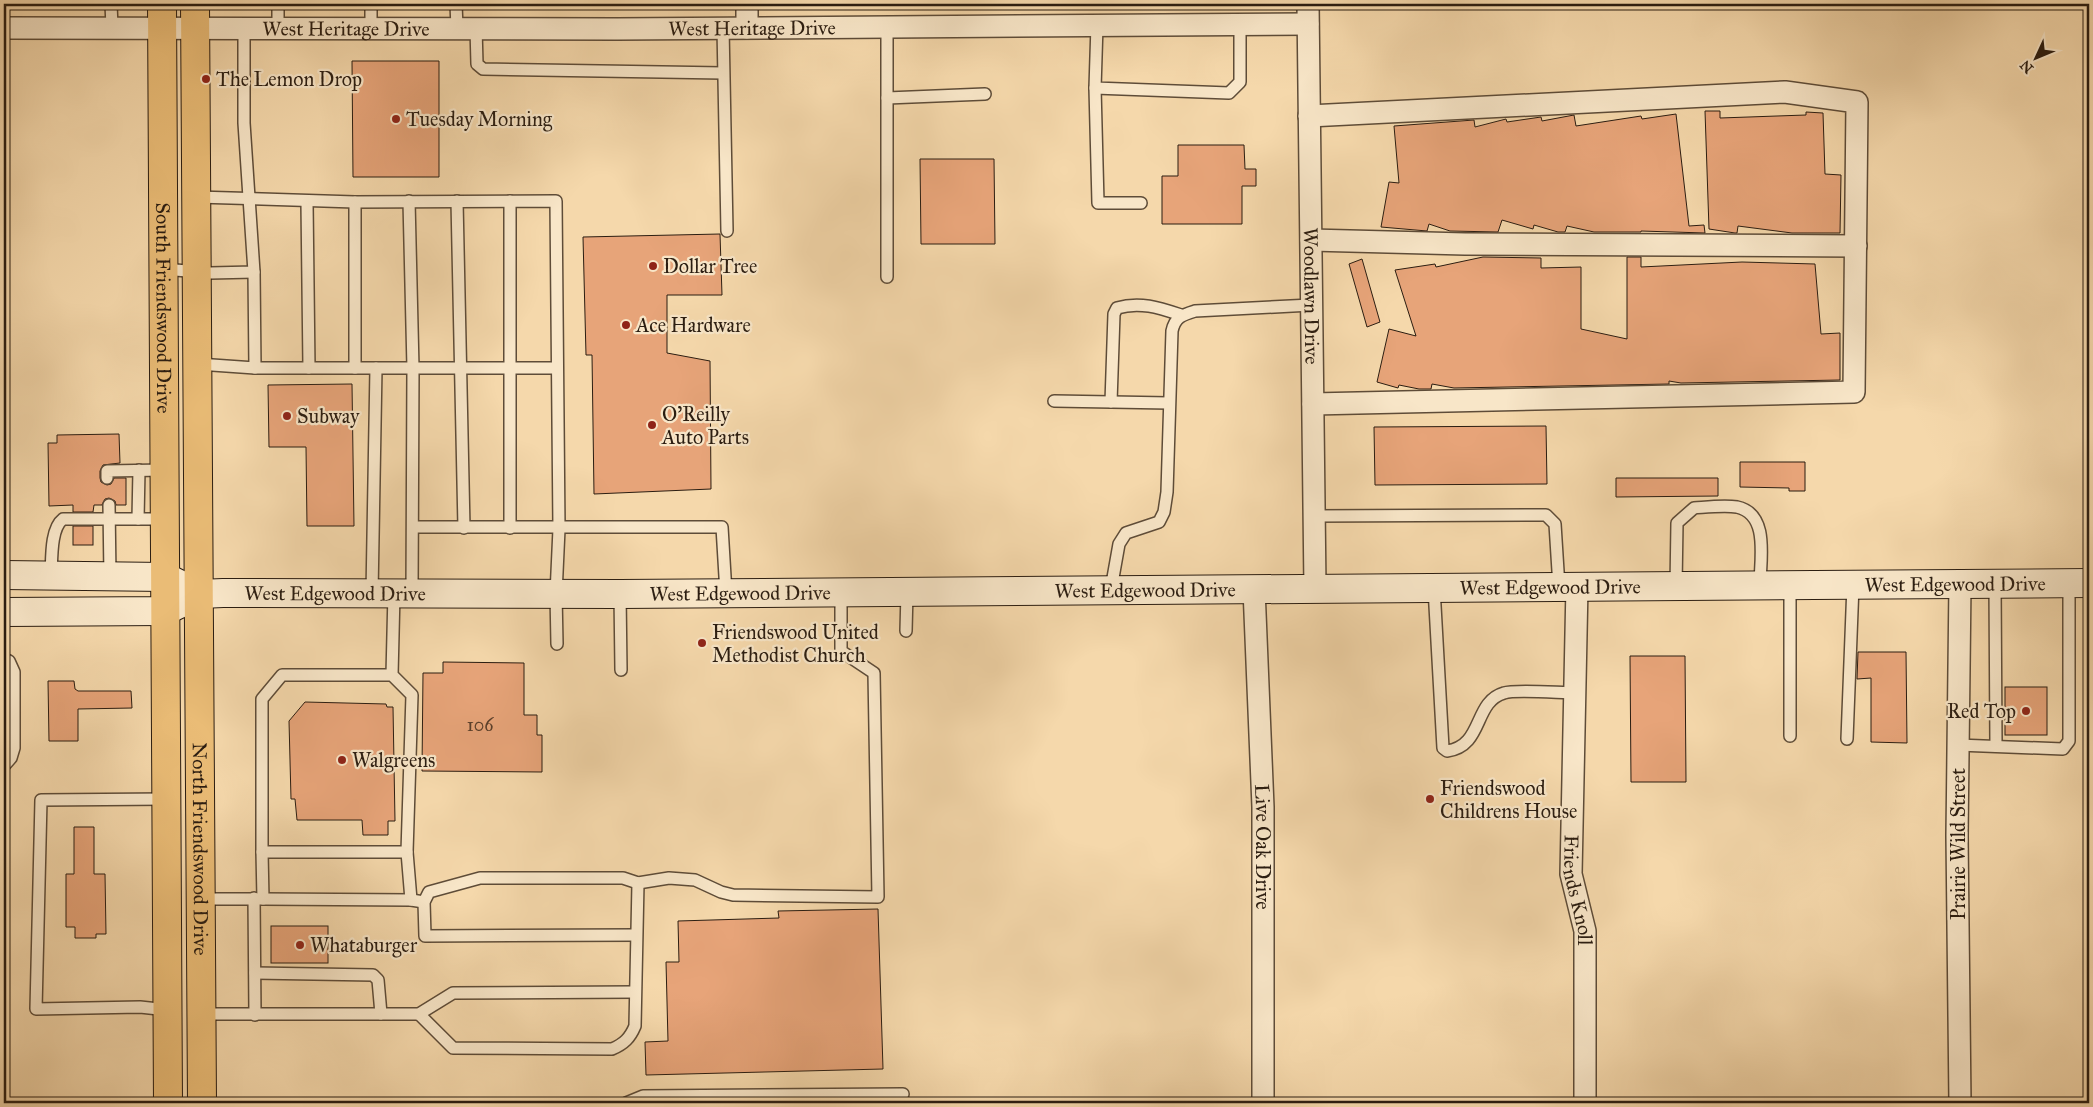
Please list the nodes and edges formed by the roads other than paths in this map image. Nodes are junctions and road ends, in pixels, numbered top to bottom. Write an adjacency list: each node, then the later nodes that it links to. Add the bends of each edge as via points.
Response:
1 (111, 4): 11 (lane)
2 (278, 4): 15 (lane)
3 (372, 4): 16 (lane)
4 (456, 4): 17 (lane)
5 (747, 4): 19 (street)
6 (1308, 14): 9 (street, West Heritage Drive); 24 (street, Woodlawn Drive)
7 (162, 16): 8 (street, West Heritage Drive); 11 (street, West Heritage Drive); 36 (main road, South Friendswood Drive)
8 (195, 16): 14 (street, West Heritage Drive); 25 (main road, South Friendswood Drive)
9 (1240, 24): 10 (street, West Heritage Drive); 21 (lane, via 1240,82 1230,93)
10 (1097, 25): 12 (street, West Heritage Drive); 21 (lane)
11 (112, 27): 13 (street, West Heritage Drive)
12 (887, 27): 19 (street, West Heritage Drive); 23 (lane)
13 (4, 28)
14 (244, 28): 15 (street, West Heritage Drive); 26 (lane, via 244,123)
15 (278, 28): 16 (street, West Heritage Drive)
16 (371, 28): 17 (street, West Heritage Drive)
17 (467, 28): 18 (street, West Heritage Drive); 20 (lane, via 477,64 483,69)
18 (722, 28): 19 (street, West Heritage Drive); 20 (lane)
19 (747, 28)
20 (724, 73): 33 (lane)
21 (1095, 88): 32 (lane, via 1098,203)
22 (984, 94): 23 (lane)
23 (887, 98): 39 (lane)
24 (1309, 116): 34 (street, Woodlawn Drive); 35 (street, via 1786,92 1857,102)
25 (197, 197): 26 (lane); 37 (main road, South Friendswood Drive)
26 (249, 200): 29 (lane); 38 (lane)
27 (457, 201): 28 (lane); 31 (lane); 48 (lane)
28 (510, 201): 49 (lane); 50 (lane, via 556,201)
29 (307, 202): 30 (lane); 44 (lane)
30 (355, 202): 31 (lane); 45 (lane)
31 (408, 202): 47 (lane)
32 (1140, 203)
33 (727, 231)
34 (1310, 240): 35 (street); 40 (street, Woodlawn Drive)
35 (1856, 246): 54 (street, via 1854,392)
36 (164, 269): 37 (lane); 55 (main road, South Friendswood Drive)
37 (197, 272): 38 (lane); 42 (main road, South Friendswood Drive)
38 (254, 272): 43 (lane)
39 (887, 277)
40 (1312, 305): 41 (lane, via 1218,308); 54 (street, Woodlawn Drive)
41 (1181, 315): 52 (lane, via 1152,306 1129,304 1117,308 1114,314); 53 (lane, via 1172,331)
42 (198, 364): 43 (lane); 85 (main road, South Friendswood Drive)
43 (255, 368): 44 (lane)
44 (309, 368): 45 (lane)
45 (355, 368): 46 (lane)
46 (376, 368): 47 (lane); 82 (lane)
47 (413, 368): 48 (lane); 61 (lane)
48 (460, 368): 49 (lane); 62 (lane)
49 (510, 368): 50 (lane); 63 (lane)
50 (557, 368): 64 (lane)
51 (1054, 401): 52 (lane)
52 (1111, 402): 53 (lane)
53 (1169, 403): 80 (lane, via 1164,512 1159,522 1126,533 1119,544)
54 (1313, 404): 58 (street, Woodlawn Drive)
55 (151, 470): 56 (lane, via 107,471); 60 (main road, South Friendswood Drive)
56 (107, 478)
57 (109, 505): 59 (lane)
58 (1314, 516): 75 (lane, via 1546,515 1555,524); 79 (street, Woodlawn Drive)
59 (109, 518): 60 (lane); 66 (lane, via 70,518 59,522); 67 (lane)
60 (151, 519): 68 (main road, South Friendswood Drive)
61 (414, 527): 62 (lane); 82 (lane)
62 (464, 528): 63 (lane)
63 (510, 528): 64 (lane)
64 (559, 529): 83 (lane, via 722,527); 86 (lane)
65 (4, 575): 66 (main road)
66 (51, 576): 67 (main road)
67 (110, 576): 68 (main road)
68 (165, 577): 85 (main road); 88 (main road, South Friendswood Drive)
69 (2079, 583): 71 (main road, West Edgewood Drive); 99 (lane, via 2069,741 2063,749)
70 (1960, 584): 71 (main road, West Edgewood Drive); 74 (main road, West Edgewood Drive); 98 (street, Prairie Wild Street)
71 (1994, 584): 99 (lane)
72 (1760, 585): 73 (main road, West Edgewood Drive); 76 (main road, West Edgewood Drive); 76 (lane, via 1760,526 1753,514 1737,507 1694,508 1677,523)
73 (1790, 585): 74 (main road, West Edgewood Drive); 96 (lane)
74 (1853, 585): 97 (lane)
75 (1568, 586): 76 (main road, West Edgewood Drive); 77 (main road, West Edgewood Drive); 95 (street, Friends Knoll)
76 (1676, 586)
77 (1434, 587): 79 (main road, West Edgewood Drive); 95 (lane, via 1442,748 1457,750 1469,741 1487,705 1504,692)
78 (1254, 588): 79 (main road, West Edgewood Drive); 80 (main road, West Edgewood Drive); 121 (street, Live Oak Drive, via 1264,807)
79 (1315, 588)
80 (1111, 590): 81 (main road, West Edgewood Drive)
81 (907, 591): 84 (main road, West Edgewood Drive); 90 (lane)
82 (393, 593): 85 (main road, West Edgewood Drive); 86 (main road, West Edgewood Drive); 94 (lane)
83 (726, 593): 84 (main road, West Edgewood Drive); 87 (main road, West Edgewood Drive)
84 (840, 593): 104 (lane, via 841,651 874,673 878,897 733,895 686,878)
85 (200, 594): 88 (main road); 106 (main road, North Friendswood Drive)
86 (556, 594): 87 (main road, West Edgewood Drive); 91 (lane)
87 (620, 594): 93 (lane)
88 (166, 611): 89 (main road); 101 (main road, North Friendswood Drive)
89 (4, 612)
90 (906, 631)
91 (557, 644)
92 (4, 659): 100 (lane, via 9,661 14,672 14,748)
93 (621, 670)
94 (392, 675): 102 (lane, via 282,675 262,699); 103 (lane, via 412,695)
95 (1575, 693): 122 (street, Friends Knoll, via 1571,874 1585,931)
96 (1790, 736)
97 (1847, 739)
98 (1958, 744): 99 (lane); 123 (street, Prairie Wild Street)
99 (1996, 746)
100 (4, 766)
101 (167, 799): 112 (main road, North Friendswood Drive); 112 (lane, via 41,800 36,1009 140,1007)
102 (262, 852): 103 (lane); 105 (lane)
103 (407, 852): 107 (lane)
104 (638, 883): 108 (lane, via 623,878 480,878 428,892); 109 (lane)
105 (258, 898): 106 (lane); 107 (lane); 110 (lane)
106 (200, 899): 113 (main road, North Friendswood Drive)
107 (411, 900): 108 (lane)
108 (424, 902): 109 (lane, via 425,936)
109 (636, 935): 111 (lane)
110 (255, 972): 114 (lane, via 373,975 378,980); 116 (lane)
111 (635, 992): 115 (lane, via 453,993); 115 (lane, via 632,1034 623,1044 612,1049 453,1048)
112 (168, 1010): 113 (main road); 118 (main road, North Friendswood Drive)
113 (200, 1014): 116 (lane); 119 (main road, North Friendswood Drive)
114 (381, 1014): 115 (lane); 116 (lane)
115 (419, 1014)
116 (255, 1015)
117 (903, 1094): 120 (lane, via 643,1096)
118 (168, 1103)
119 (202, 1103)
120 (626, 1103)
121 (1263, 1103)
122 (1585, 1103)
123 (1960, 1103)

